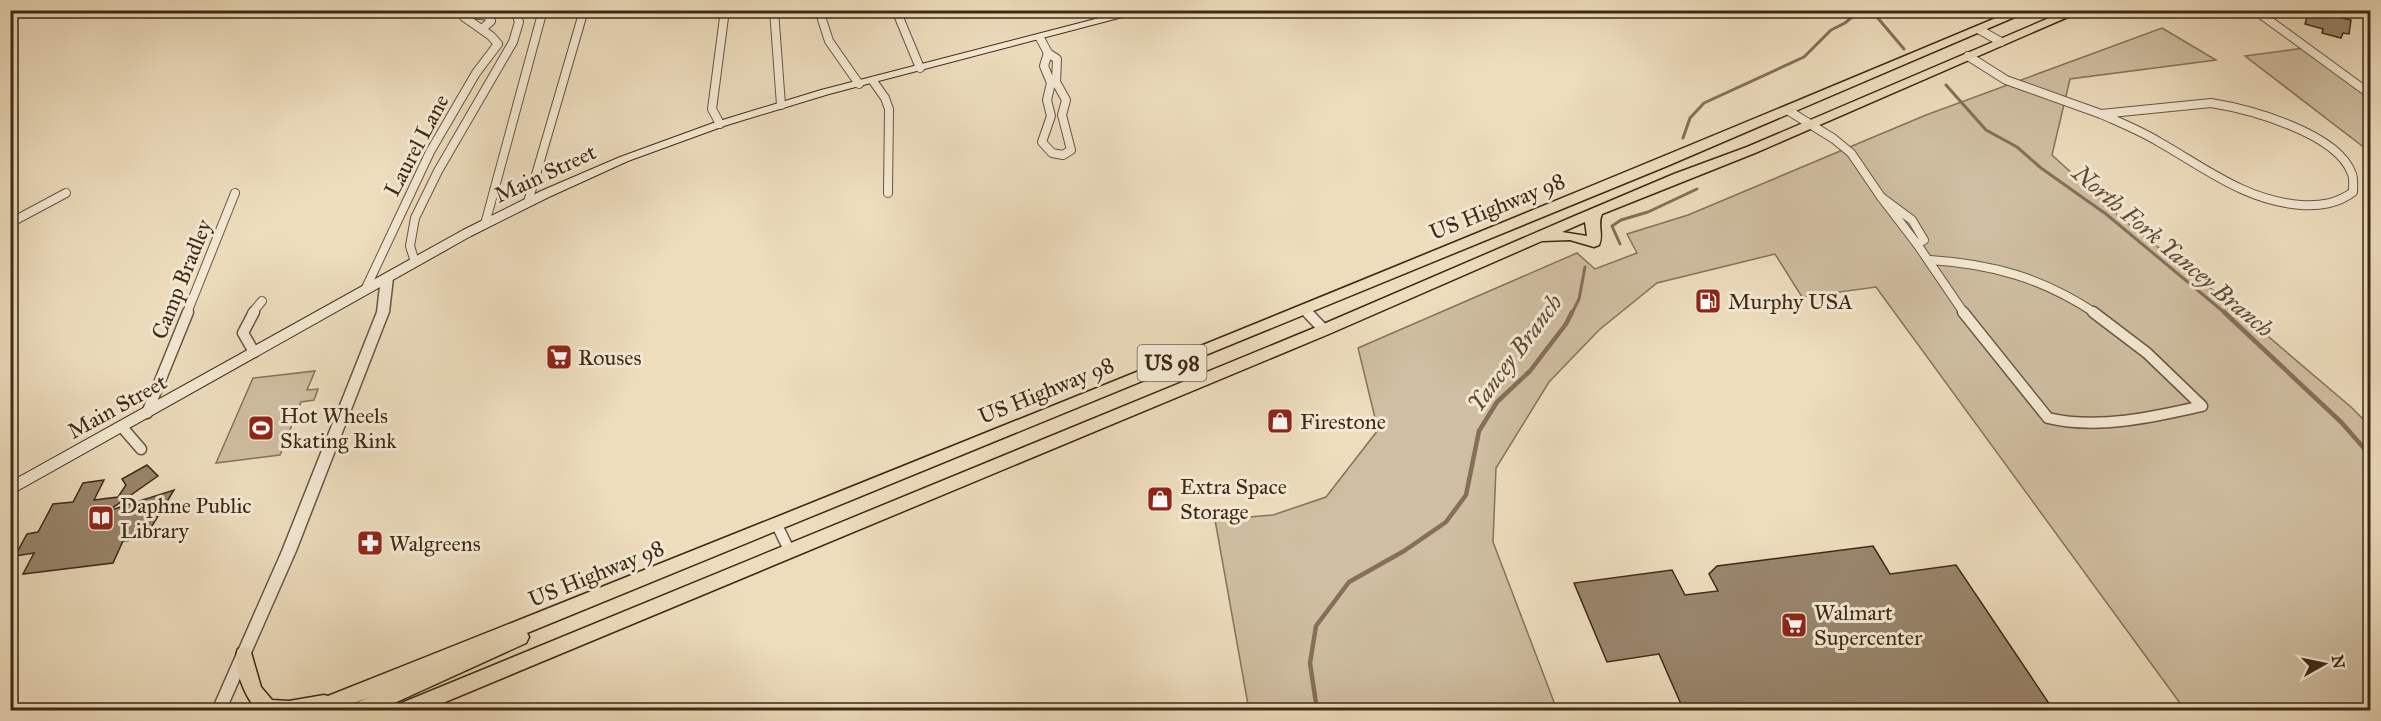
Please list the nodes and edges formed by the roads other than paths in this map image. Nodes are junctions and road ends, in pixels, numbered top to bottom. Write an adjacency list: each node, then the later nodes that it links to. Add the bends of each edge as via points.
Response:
1 (515, 10): 40 (street, via 519,22 513,42 415,218 410,246)
2 (543, 10): 37 (street)
3 (584, 10): 34 (street)
4 (725, 10): 29 (street, via 712,109)
5 (774, 10): 24 (street)
6 (819, 10): 22 (street, via 829,41)
7 (896, 10): 19 (street)
8 (1144, 10): 12 (main road, Main Street)
9 (2026, 10): 14 (main road, US Highway 98 / US 98)
10 (2079, 10): 16 (main road, US Highway 98 / US 98)
11 (2255, 10): 23 (street)
12 (1131, 12): 15 (main road, Main Street)
13 (482, 29): 42 (street, Laurel Lane, via 498,44 477,71 429,156)
14 (1980, 30): 16 (street); 25 (main road, US Highway 98 / US 98)
15 (1040, 38): 17 (street); 19 (main road, Main Street)
16 (2001, 42): 18 (main road, US Highway 98 / US 98)
17 (1048, 53): 21 (street, via 1044,66); 21 (street, via 1057,59)
18 (1968, 56): 26 (street, via 2006,80); 30 (main road, US Highway 98 / US 98)
19 (920, 68): 20 (main road, Main Street)
20 (873, 81): 22 (main road, Main Street); 33 (street, via 889,109)
21 (1053, 82): 27 (street, via 1066,100); 28 (street, via 1047,100)
22 (859, 84): 24 (main road, Main Street)
23 (2370, 94)
24 (781, 105): 29 (main road, Main Street)
25 (1789, 111): 30 (street); 44 (main road, US Highway 98 / US 98)
26 (2101, 114): 26 (street, via 2156,140 2246,194 2273,202 2312,206 2343,201 2353,192 2352,174 2338,155 2314,136 2271,118 2211,103)
27 (1062, 115): 28 (street); 28 (street, via 1071,150 1063,155 1052,153 1042,142)
28 (1051, 116)
29 (720, 124): 34 (main road, Main Street, via 624,159)
30 (1810, 124): 35 (main road, US Highway 98 / US 98); 39 (street, via 1858,161 1872,186)
31 (66, 193): 36 (street)
32 (235, 193): 47 (street, Camp Bradley)
33 (888, 193)
34 (528, 202): 37 (main road, Main Street)
35 (1597, 212): 38 (main road, US Highway 98 / US 98); 38 (main road, via 1593,221 1594,242 1570,236)
36 (10, 223)
37 (485, 224): 40 (main road, Main Street)
38 (1538, 237): 45 (main road, US Highway 98 / US 98)
39 (1930, 260): 39 (street, via 1967,316 2048,418 2086,423 2170,414 2202,406 2184,385 2140,348 2065,294 2000,270)
40 (415, 262): 41 (main road, Main Street)
41 (387, 278): 42 (main road, Main Street); 53 (street, via 383,312)
42 (365, 290): 46 (main road, Main Street)
43 (262, 302): 46 (street, via 243,333)
44 (1305, 309): 45 (street); 51 (main road, US Highway 98 / US 98)
45 (1324, 330): 52 (main road, US Highway 98 / US 98)
46 (254, 352): 47 (main road, Main Street)
47 (147, 413): 48 (main road, Main Street)
48 (122, 427): 49 (street); 50 (main road, Main Street)
49 (141, 449)
50 (10, 489)
51 (777, 525): 52 (street); 54 (main road, US Highway 98 / US 98, via 578,605 512,642)
52 (790, 552): 57 (main road, US Highway 98 / US 98)
53 (244, 655): 54 (main road, via 255,697 276,710); 55 (street)
54 (355, 704): 56 (main road)
55 (219, 711)
56 (315, 711)
57 (406, 711)

